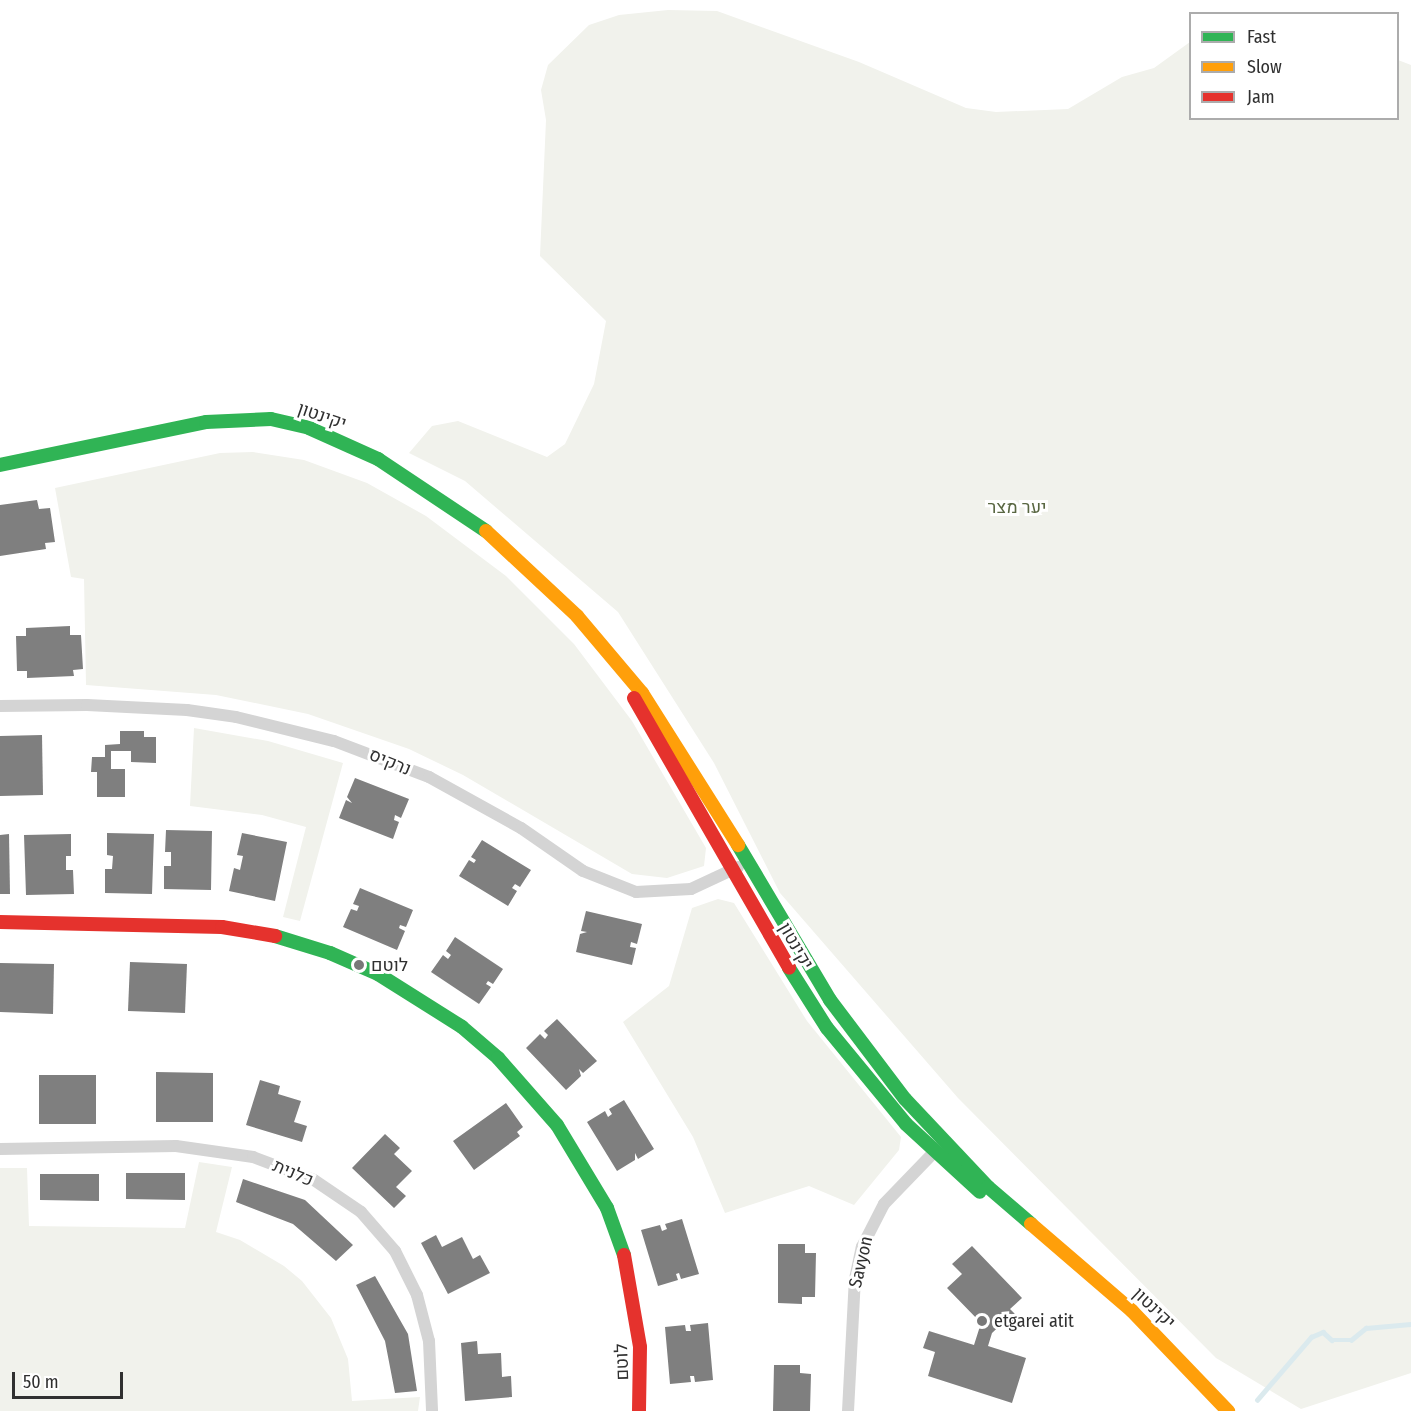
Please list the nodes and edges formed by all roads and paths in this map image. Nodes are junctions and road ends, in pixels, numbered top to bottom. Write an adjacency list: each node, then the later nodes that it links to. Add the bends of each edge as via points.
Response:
1 (0, 465): 2 (street, יקינטון, via 219,420 258,418 296,424 351,445 432,492 509,550)
2 (578, 616): 4 (street, יקינטון, via 665,725); 5 (street, יקינטון, via 626,683)
3 (0, 706): 5 (street, נרקיס, via 137,706 236,717 285,727 382,757 429,777 521,828 583,872 619,888 672,892)
4 (748, 862): 5 (street, נרקיס); 7 (street, יקינטון, via 842,1018)
5 (732, 871): 7 (street, יקינטון, via 826,1028 878,1094)
6 (0, 922): 10 (street, לוטם, via 222,927 278,938 330,953 378,974 462,1027 498,1058 557,1125 607,1208 635,1301 640,1347)
7 (939, 1147): 11 (street, Savyon, via 884,1204 861,1247 855,1279); 12 (street, יקינטון, via 990,1201 1048,1240 1155,1333)
8 (0, 1149): 9 (street, כלנית, via 176,1146 253,1157 314,1180 361,1212 395,1251 417,1295 429,1341)
9 (432, 1411)
10 (639, 1411)
11 (848, 1411)
12 (1228, 1411)

